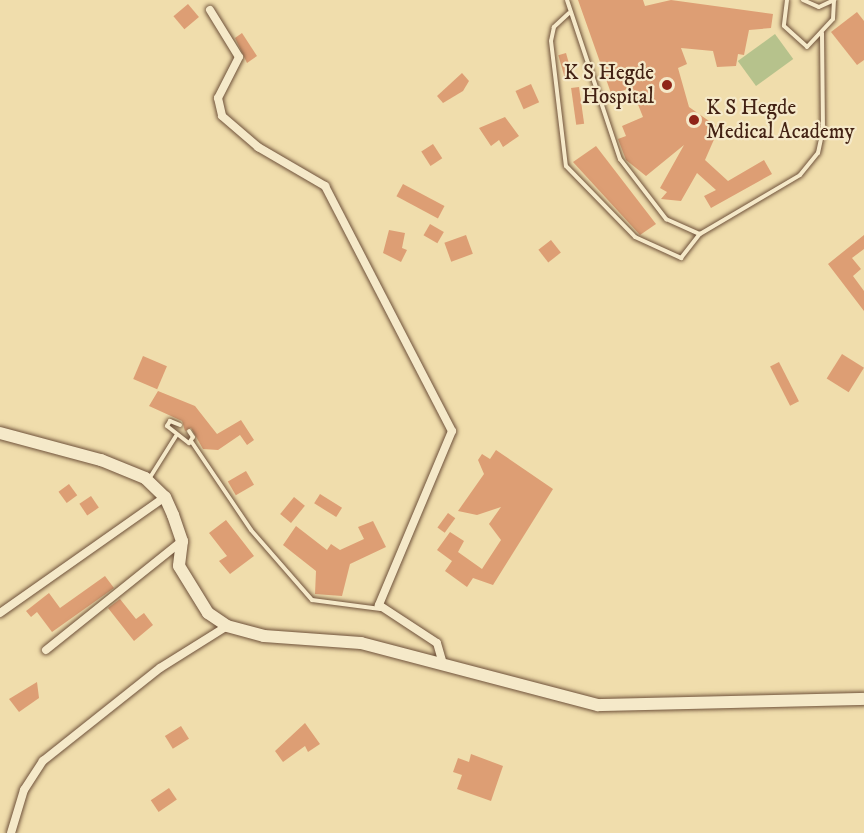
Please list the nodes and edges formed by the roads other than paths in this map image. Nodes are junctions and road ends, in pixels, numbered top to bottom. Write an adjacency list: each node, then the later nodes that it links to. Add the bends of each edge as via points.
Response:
1 (567, 0): 6 (lane)
2 (787, 0): 7 (lane, via 784,26 798,44 807,47)
3 (803, 0): 4 (lane, via 819,7)
4 (834, 0): 7 (lane, via 833,19)
5 (210, 10): 17 (street, via 239,57 218,98 222,116 252,144 325,186 452,431 409,524)
6 (569, 13): 8 (lane, via 620,159 666,219); 8 (lane, via 554,27 552,41 566,166 634,237 681,258)
7 (822, 33): 8 (lane, via 818,153 800,175)
8 (700, 234)
9 (180, 425): 12 (lane, via 167,424)
10 (189, 431): 13 (lane)
11 (0, 433): 14 (main road, via 101,460)
12 (176, 436): 13 (lane); 14 (lane)
13 (191, 441): 17 (lane, via 251,530 312,600)
14 (147, 481): 15 (main road)
15 (165, 497): 16 (main road); 18 (street)
16 (182, 541): 19 (main road, via 179,566 207,613); 20 (street)
17 (380, 609): 21 (street, via 437,643)
18 (0, 613)
19 (227, 626): 21 (main road, via 264,636 361,643); 23 (street, via 160,668 43,761 20,800)
20 (46, 650)
21 (443, 664): 22 (main road, via 598,705)
22 (864, 699)
23 (11, 833)

